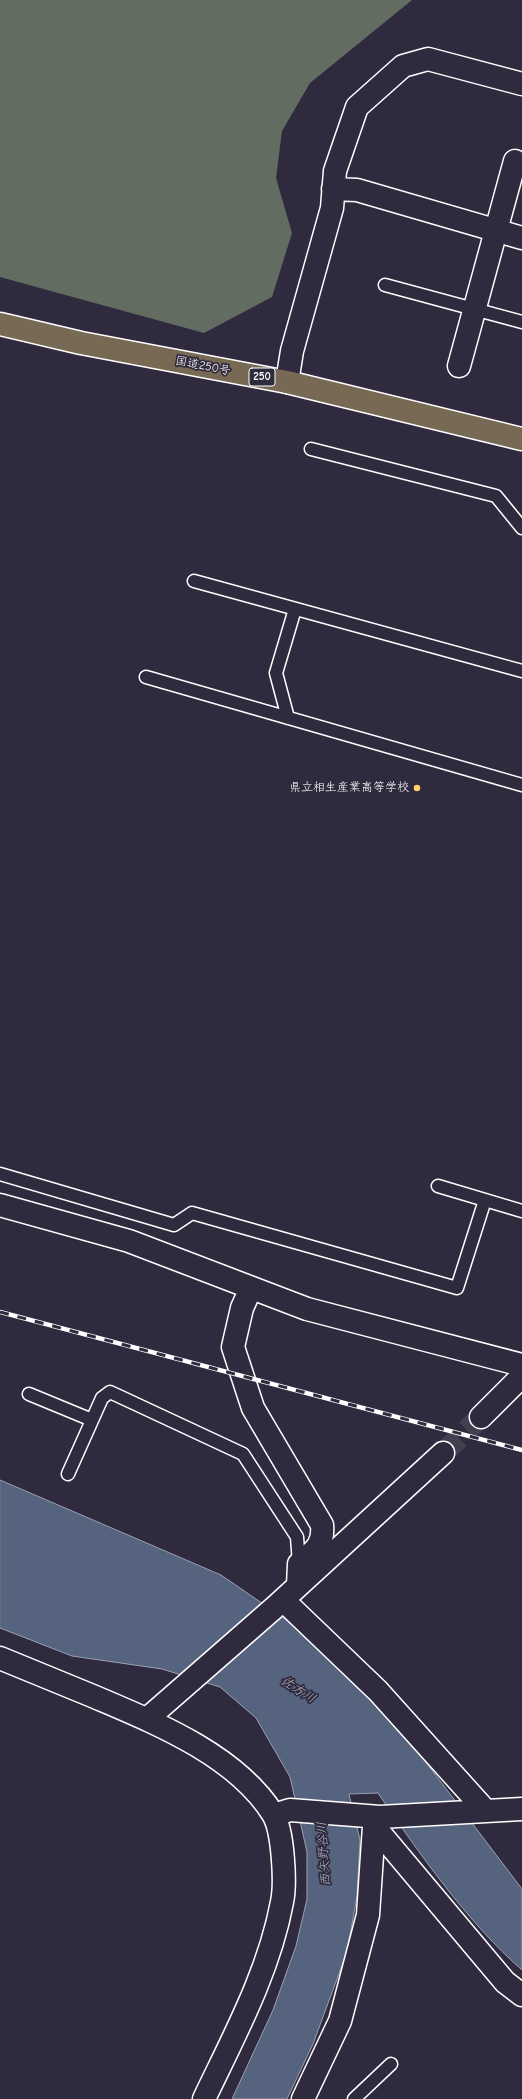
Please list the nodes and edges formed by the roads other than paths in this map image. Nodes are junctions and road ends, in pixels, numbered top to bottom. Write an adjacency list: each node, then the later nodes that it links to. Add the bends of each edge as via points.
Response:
1 (522, 84): 3 (street, via 428,59 403,66 357,107 335,171)
2 (515, 161): 4 (street)
3 (333, 189): 4 (street, via 357,190); 11 (street, via 332,208 292,351)
4 (496, 231): 5 (street); 7 (street)
5 (522, 238)
6 (385, 285): 7 (lane)
7 (474, 309): 8 (lane); 10 (street)
8 (522, 322)
9 (0, 324): 11 (highway, 国道250号 / 250, via 81,343)
10 (459, 366)
11 (287, 382): 12 (highway, 国道250号 / 250)
12 (522, 439)
13 (311, 449): 14 (lane, via 496,496)
14 (522, 528)
15 (194, 582): 16 (lane)
16 (295, 609): 17 (lane); 19 (lane, via 276,673)
17 (522, 671)
18 (146, 677): 19 (lane)
19 (288, 718): 20 (lane)
20 (522, 785)
21 (0, 1174): 23 (lane, via 174,1225 192,1213 457,1288)
22 (438, 1186): 23 (lane)
23 (485, 1200): 25 (lane)
24 (0, 1205): 26 (street, via 129,1241 213,1271)
25 (522, 1211)
26 (251, 1288): 27 (street, via 307,1309); 34 (street, via 242,1308 233,1347 253,1408 322,1525 323,1537 316,1549)
27 (522, 1365)
28 (522, 1376): 30 (street)
29 (29, 1394): 31 (lane)
30 (481, 1417)
31 (92, 1420): 33 (lane); 34 (lane, via 102,1398 110,1392 243,1454 297,1537)
32 (443, 1453): 35 (street)
33 (68, 1474)
34 (299, 1564): 35 (street)
35 (285, 1598): 37 (street); 39 (street, via 378,1691)
36 (0, 1658): 37 (street)
37 (154, 1712): 40 (street)
38 (522, 1809): 39 (street)
39 (481, 1810): 41 (street)
40 (282, 1812): 41 (street); 44 (street, via 285,1872 283,1901 275,1932 246,2011)
41 (372, 1819): 42 (street, via 505,1982); 45 (street, via 368,1915 340,2021)
42 (522, 1995)
43 (391, 2064): 46 (lane)
44 (204, 2099)
45 (303, 2099)
46 (354, 2099)

